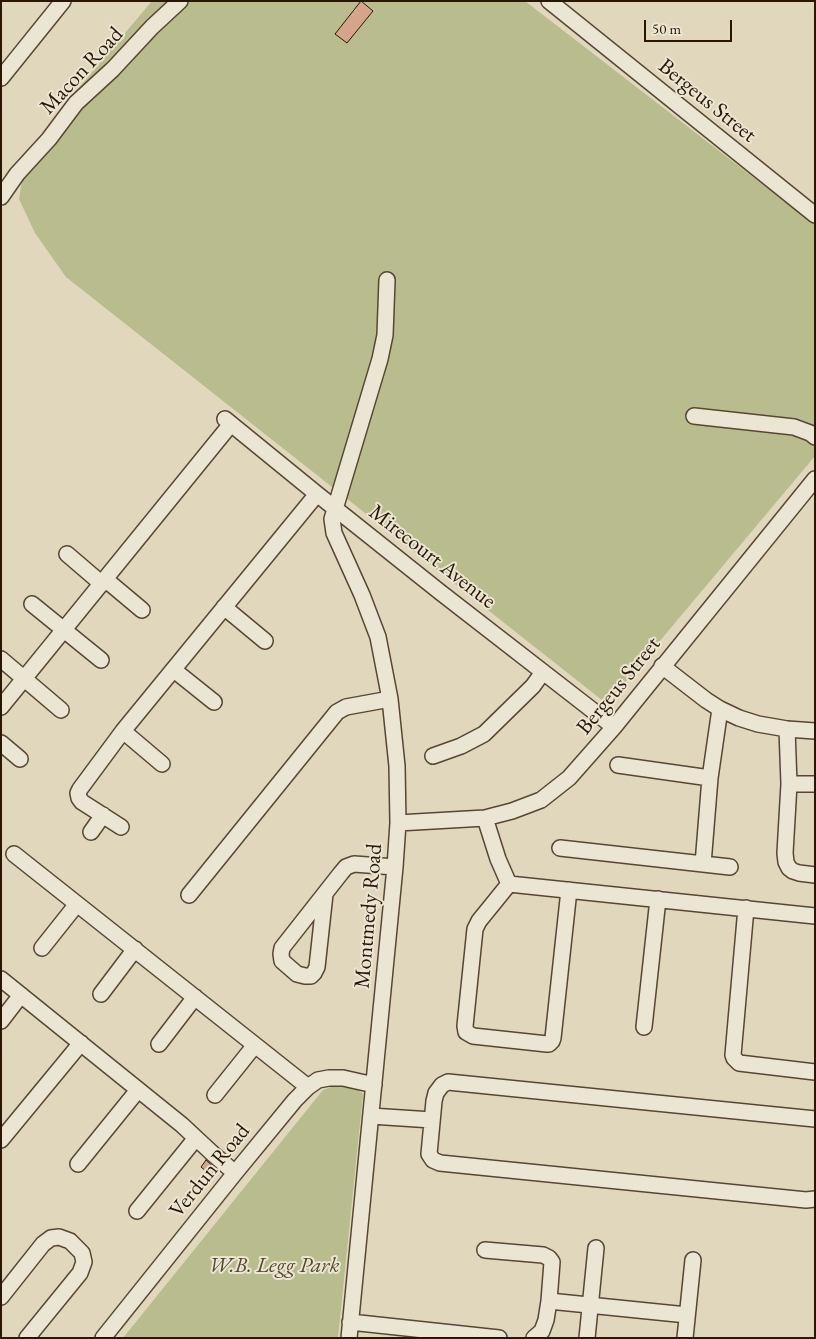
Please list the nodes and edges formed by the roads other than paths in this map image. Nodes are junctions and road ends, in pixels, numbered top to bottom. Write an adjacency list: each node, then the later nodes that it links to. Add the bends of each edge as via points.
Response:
1 (63, 1): 4 (street)
2 (180, 1): 5 (street, Macon Road, via 113,70 76,102)
3 (549, 1): 6 (street, Bergeus Street)
4 (1, 78)
5 (1, 197)
6 (815, 216)
7 (387, 280): 12 (street, Montmedy Road, via 385,335 380,359)
8 (694, 416): 9 (street, via 794,427)
9 (815, 437)
10 (815, 479): 22 (street, Bergeus Street)
11 (317, 494): 12 (street, Mirecourt Avenue); 14 (street, Mirecourt Avenue, via 228,421); 16 (street)
12 (335, 508): 24 (street, Mirecourt Avenue); 26 (street, Montmedy Road, via 332,519 334,533 378,637)
13 (67, 554): 14 (street)
14 (103, 581): 17 (street); 18 (street)
15 (32, 604): 18 (street)
16 (224, 607): 19 (street); 23 (street)
17 (142, 610)
18 (64, 630): 21 (street); 25 (street)
19 (265, 641)
20 (1, 659): 25 (street)
21 (101, 660)
22 (662, 666): 30 (street); 31 (street, Bergeus Street)
23 (174, 670): 27 (street); 34 (street)
24 (544, 672): 31 (street, Mirecourt Avenue); 36 (street, via 484,734)
25 (24, 679): 28 (street); 29 (street)
26 (390, 699): 45 (street, Montmedy Road, via 397,766); 57 (street, via 346,707 337,712)
27 (214, 702)
28 (1, 707)
29 (61, 710)
30 (720, 710): 32 (street, via 758,724); 40 (street)
31 (614, 727): 44 (street, Bergeus Street, via 570,778 541,800)
32 (788, 729): 33 (street); 41 (street)
33 (812, 730)
34 (123, 731): 38 (street); 43 (street, via 78,793 82,802)
35 (1, 743): 37 (street)
36 (433, 756)
37 (20, 759)
38 (162, 764)
39 (618, 765): 40 (street)
40 (710, 778): 50 (street)
41 (789, 784): 42 (street); 53 (street, via 786,862 793,871)
42 (815, 784)
43 (103, 815): 46 (street); 47 (street)
44 (486, 818): 45 (street, Bergeus Street); 54 (street)
45 (398, 823): 52 (street, Montmedy Road)
46 (121, 827)
47 (91, 832)
48 (560, 848): 50 (street)
49 (14, 854): 59 (street)
50 (703, 864): 51 (street)
51 (730, 867)
52 (396, 868): 56 (street, via 354,864 346,867); 75 (street, Montmedy Road)
53 (815, 875)
54 (509, 884): 55 (street); 55 (street, via 479,921 473,937 465,1026 466,1032 472,1036 547,1044 554,1038)
55 (569, 890): 58 (street)
56 (325, 894): 56 (street, via 282,948 282,961 297,974 311,976 317,967)
57 (190, 895)
58 (658, 899): 60 (street); 70 (street)
59 (77, 904): 62 (street); 63 (street)
60 (746, 908): 61 (street); 74 (street, via 734,1060)
61 (815, 916)
62 (42, 948)
63 (134, 949): 66 (street); 67 (street)
64 (1, 979): 68 (street)
65 (1, 987): 68 (street)
66 (101, 994)
67 (195, 997): 71 (street); 73 (street)
68 (19, 998): 69 (street); 72 (street)
69 (1, 1021)
70 (644, 1028)
71 (159, 1044)
72 (79, 1045): 77 (street); 82 (street)
73 (255, 1045): 76 (street); 78 (street)
74 (815, 1072)
75 (374, 1085): 76 (street, Verdun Road, via 336,1078 318,1080); 79 (street, Montmedy Road)
76 (308, 1087): 85 (street, Verdun Road)
77 (136, 1092): 83 (street); 84 (street)
78 (215, 1095)
79 (371, 1116): 81 (street); 95 (street, Montmedy Road)
80 (815, 1119): 81 (street, via 452,1082 445,1083 436,1093)
81 (432, 1120): 86 (street, via 429,1154 440,1163)
82 (1, 1140)
83 (194, 1140): 85 (street); 87 (street)
84 (78, 1164)
85 (233, 1176): 97 (street, Verdun Road)
86 (815, 1199)
87 (137, 1211)
88 (596, 1248): 93 (street)
89 (484, 1250): 92 (street, via 549,1258 552,1262)
90 (694, 1260): 94 (street)
91 (1, 1297): 96 (street, via 50,1238 70,1241 82,1253 84,1262 80,1273)
92 (550, 1301): 93 (street); 100 (street, via 544,1327)
93 (590, 1305): 94 (street); 101 (street)
94 (687, 1314): 102 (street)
95 (350, 1322): 98 (street, Montmedy Road); 99 (street)
96 (27, 1338)
97 (103, 1338)
98 (349, 1338)
99 (499, 1338)
100 (534, 1338)
101 (587, 1338)
102 (685, 1338)

